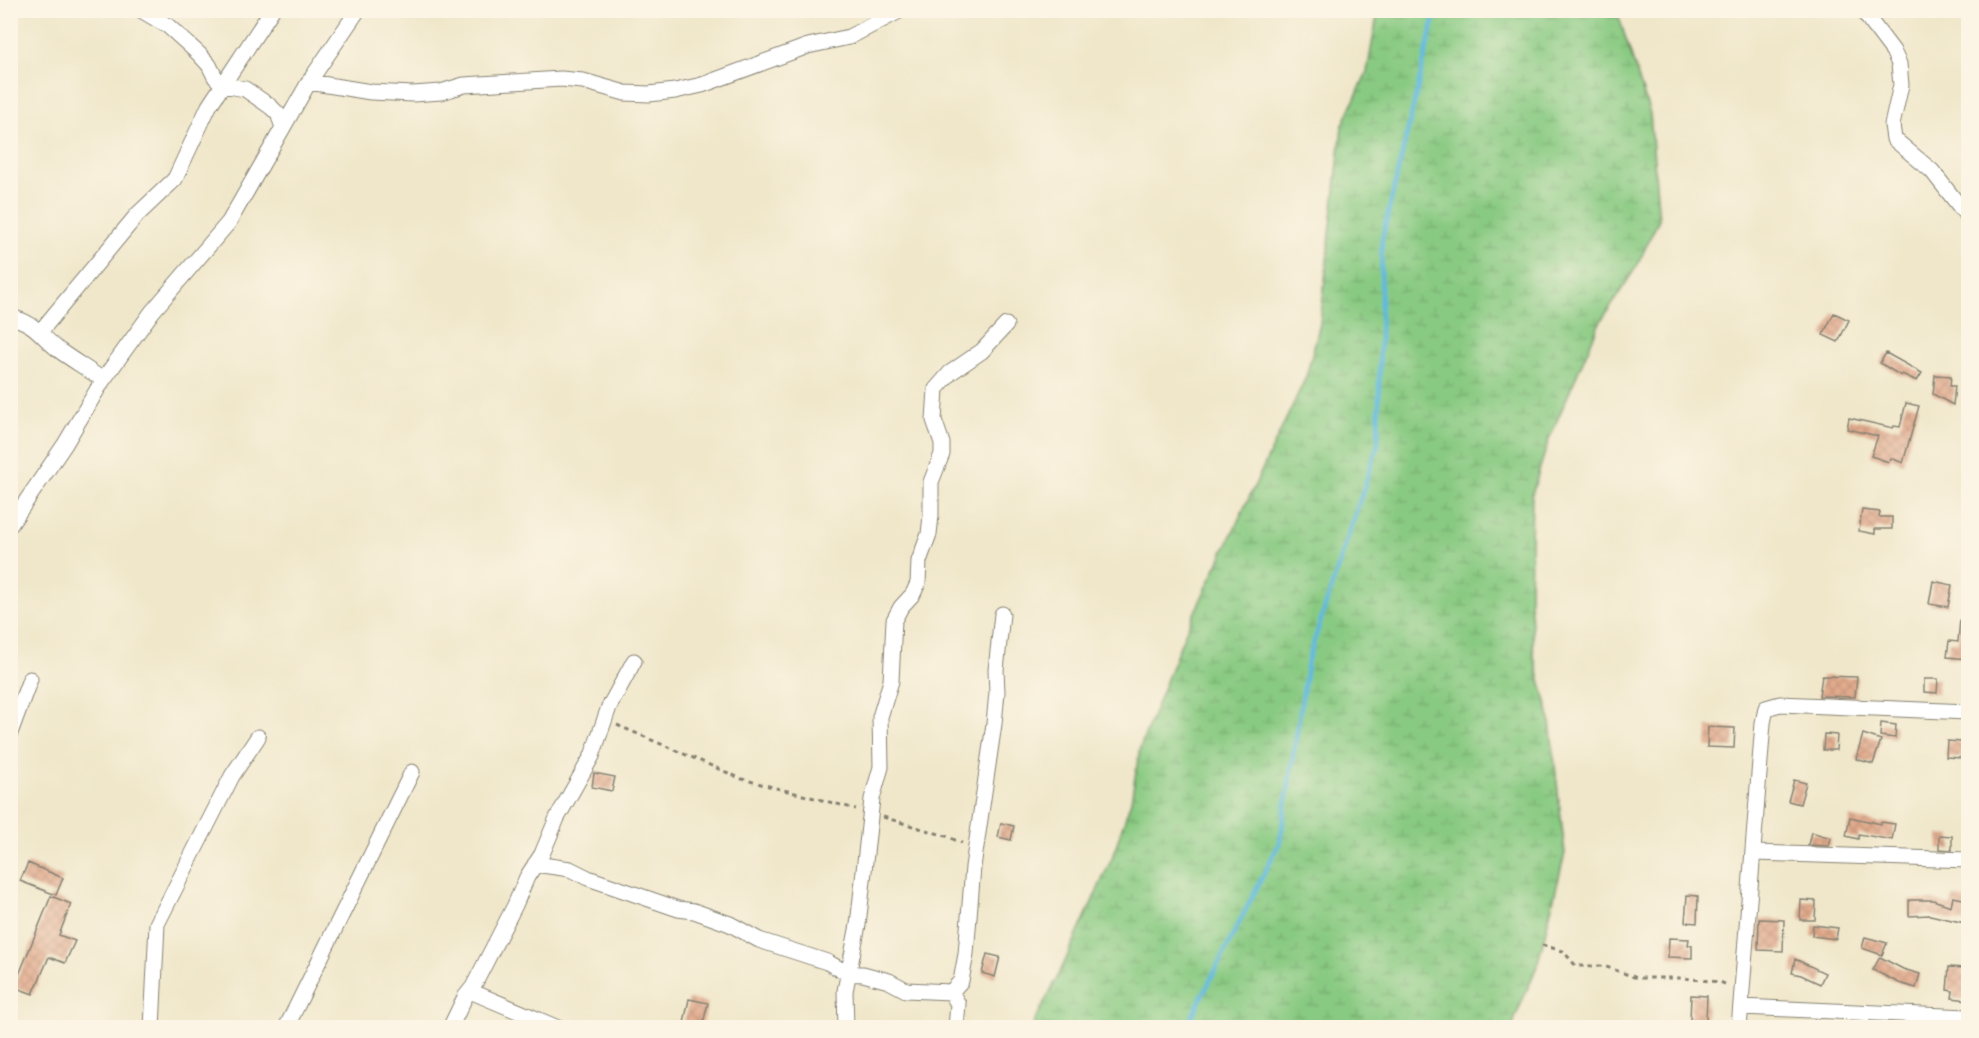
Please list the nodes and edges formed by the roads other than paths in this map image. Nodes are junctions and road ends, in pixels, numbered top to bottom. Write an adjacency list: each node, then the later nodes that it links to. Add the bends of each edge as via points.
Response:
1 (141, 10): 7 (street, via 168,26 199,54)
2 (272, 10): 7 (street)
3 (358, 10): 6 (street)
4 (901, 10): 6 (street, via 849,37 808,46 675,91 625,93 561,79 464,85 413,94)
5 (1862, 10): 9 (street, via 1899,64 1902,85 1892,125 1894,139 1932,171)
6 (309, 82): 8 (street)
7 (224, 85): 8 (street, via 245,89 271,107); 12 (street, via 208,106 175,179 137,214)
8 (283, 127): 13 (street, via 230,222 153,312)
9 (1968, 217)
10 (10, 317): 12 (street, via 26,321)
11 (1006, 325): 25 (street, via 982,351 950,373 933,399 942,454 931,482 932,516 919,561 918,584 894,620 891,681 880,717 881,767 872,799 858,925)
12 (40, 332): 13 (street)
13 (103, 380): 14 (street, via 65,444)
14 (12, 519)
15 (1002, 614): 27 (street, via 994,724 966,954 961,981)
16 (634, 662): 24 (street, via 609,707 592,756)
17 (30, 679): 19 (street)
18 (1968, 712): 22 (street, via 1780,704 1766,708)
19 (10, 733)
20 (258, 737): 30 (street, via 232,776 157,924)
21 (412, 772): 31 (street)
22 (1754, 853): 23 (street); 28 (street)
23 (1968, 860)
24 (535, 864): 25 (street, via 570,869 678,909 703,914); 26 (street)
25 (847, 973): 27 (street, via 890,981 906,990); 34 (street)
26 (470, 991): 32 (street); 33 (street)
27 (951, 992): 35 (street, via 958,1004)
28 (1741, 999): 29 (street); 36 (street)
29 (1968, 1017)
30 (152, 1028)
31 (286, 1028)
32 (450, 1028)
33 (558, 1028)
34 (846, 1028)
35 (956, 1028)
36 (1739, 1028)

